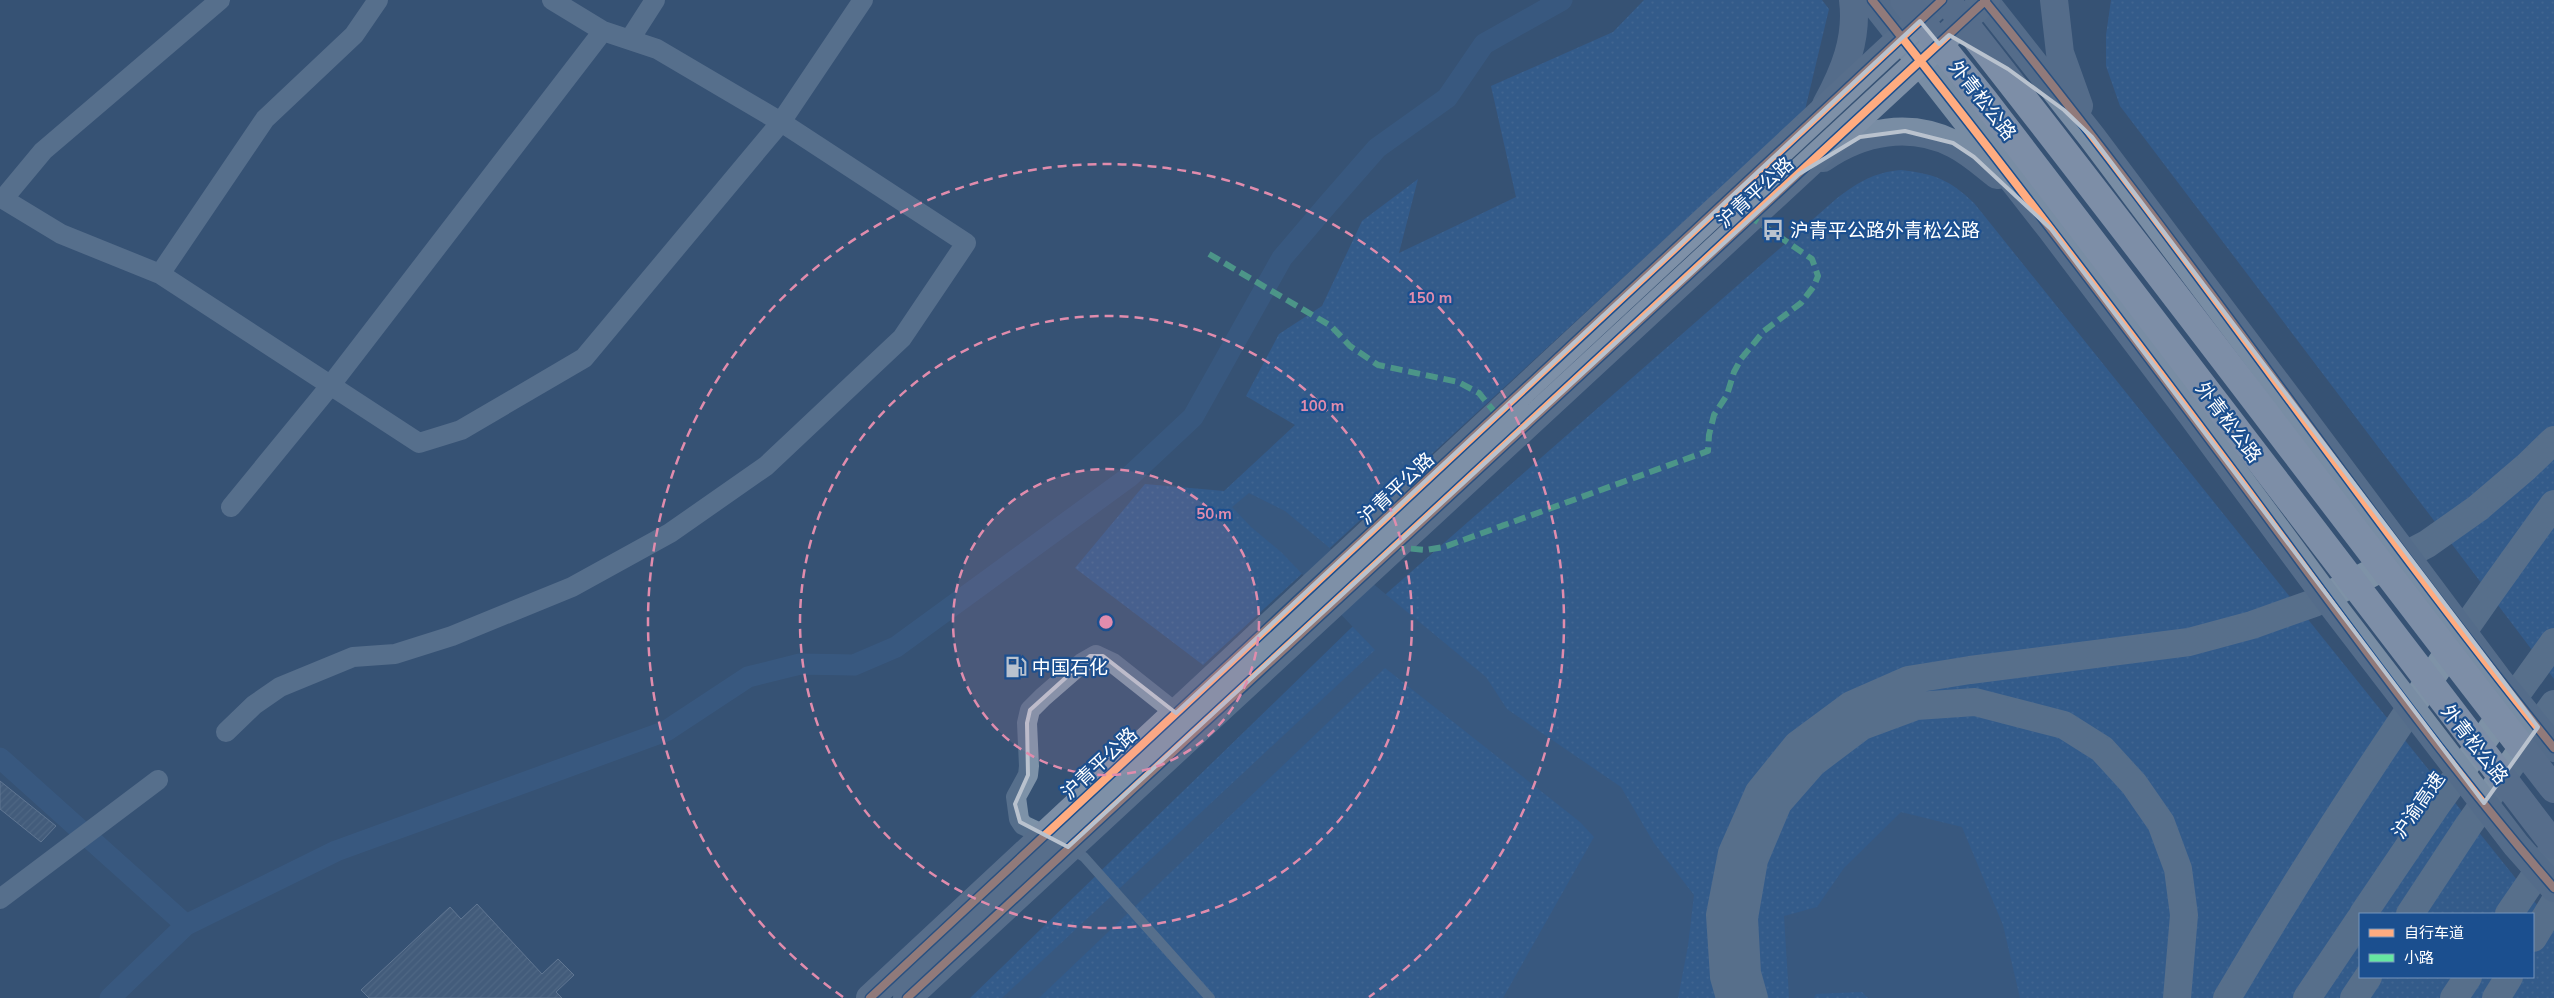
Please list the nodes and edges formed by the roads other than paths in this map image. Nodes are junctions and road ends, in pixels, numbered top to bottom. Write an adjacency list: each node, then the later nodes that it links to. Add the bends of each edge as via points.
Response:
1 (220, 0): 19 (street, via 43,151)
2 (378, 0): 21 (street, via 354,35 265,119)
3 (552, 0): 12 (street)
4 (655, 0): 14 (street)
5 (863, 0): 16 (street)
6 (1853, 0): 15 (main road, via 1850,50 1844,72)
7 (1872, 0): 13 (main road)
8 (1894, 0): 11 (main road)
9 (1985, 0): 11 (highway, 沪青平公路); 17 (main road)
10 (2054, 0): 17 (main road, via 2062,62)
11 (1932, 19): 13 (highway, 沪青平公路); 17 (main road, via 2064,110); 18 (highway, 沪青平公路); 20 (main road, via 2011,178); 34 (main road, 外青松公路, bridge, via 2057,140); 36 (main road, 外青松公路, bridge, via 1984,100)
12 (603, 31): 14 (street); 22 (street)
13 (1902, 37): 15 (highway, 沪青平公路)
14 (630, 39): 16 (street, via 657,49)
15 (1823, 111): 26 (highway, 沪青平公路)
16 (781, 122): 22 (street, via 584,358 461,430 419,443); 31 (street, via 966,243 902,338 766,466 670,533 572,587 452,636 395,654 353,657 280,686)
17 (2092, 137): 32 (main road, bridge)
18 (1799, 174): 20 (main road, via 1860,137 1879,132 1931,136 1974,157 1998,176); 26 (highway, 沪青平公路)
19 (2, 198): 21 (street, via 61,234)
20 (2051, 229): 37 (main road, bridge, via 2335,609 2516,845)
21 (160, 274): 22 (street)
22 (330, 386): 25 (street)
23 (2554, 440): 51 (highway, via 2478,508 2427,544 2314,603 2252,625 2189,642 1908,680 1850,705 1797,745 1759,792 1732,852 1720,915 1724,977)
24 (2554, 504): 54 (highway, via 2484,600 2378,757 2274,918)
25 (231, 507)
26 (1359, 562): 27 (highway, 沪青平公路)
27 (1309, 608): 30 (highway, 沪青平公路); 35 (highway, 沪青平公路)
28 (2554, 642): 40 (highway, 沪渝高速)
29 (2554, 704): 41 (highway)
30 (1176, 713): 35 (highway, 沪青平公路); 35 (street, via 1113,663 1096,655 1082,663 1030,710 1026,723 1028,775 1015,804 1020,822)
31 (226, 732)
32 (2554, 748)
33 (158, 780): 38 (street)
34 (2554, 789)
35 (1057, 841): 48 (highway, 沪青平公路); 49 (highway, 沪青平公路); 50 (lane, via 1084,857)
36 (2554, 846): 42 (highway)
37 (2554, 888)
38 (0, 899)
39 (2554, 903): 44 (highway)
40 (2364, 913)
41 (2411, 913)
42 (2510, 913)
43 (2359, 921): 55 (highway)
44 (2534, 936)
45 (2367, 978): 56 (highway)
46 (2467, 978): 57 (highway)
47 (2508, 978): 58 (highway)
48 (870, 998)
49 (907, 998)
50 (1210, 998)
51 (1730, 998)
52 (1754, 998): 53 (highway, via 1747,973 1744,918 1754,860 1778,803 1813,763 1862,726 1916,706 1975,702 2064,725 2102,749 2134,784 2161,823 2178,869 2184,916)
53 (2177, 998)
54 (2227, 998)
55 (2308, 998)
56 (2354, 998)
57 (2454, 998)
58 (2496, 998)

